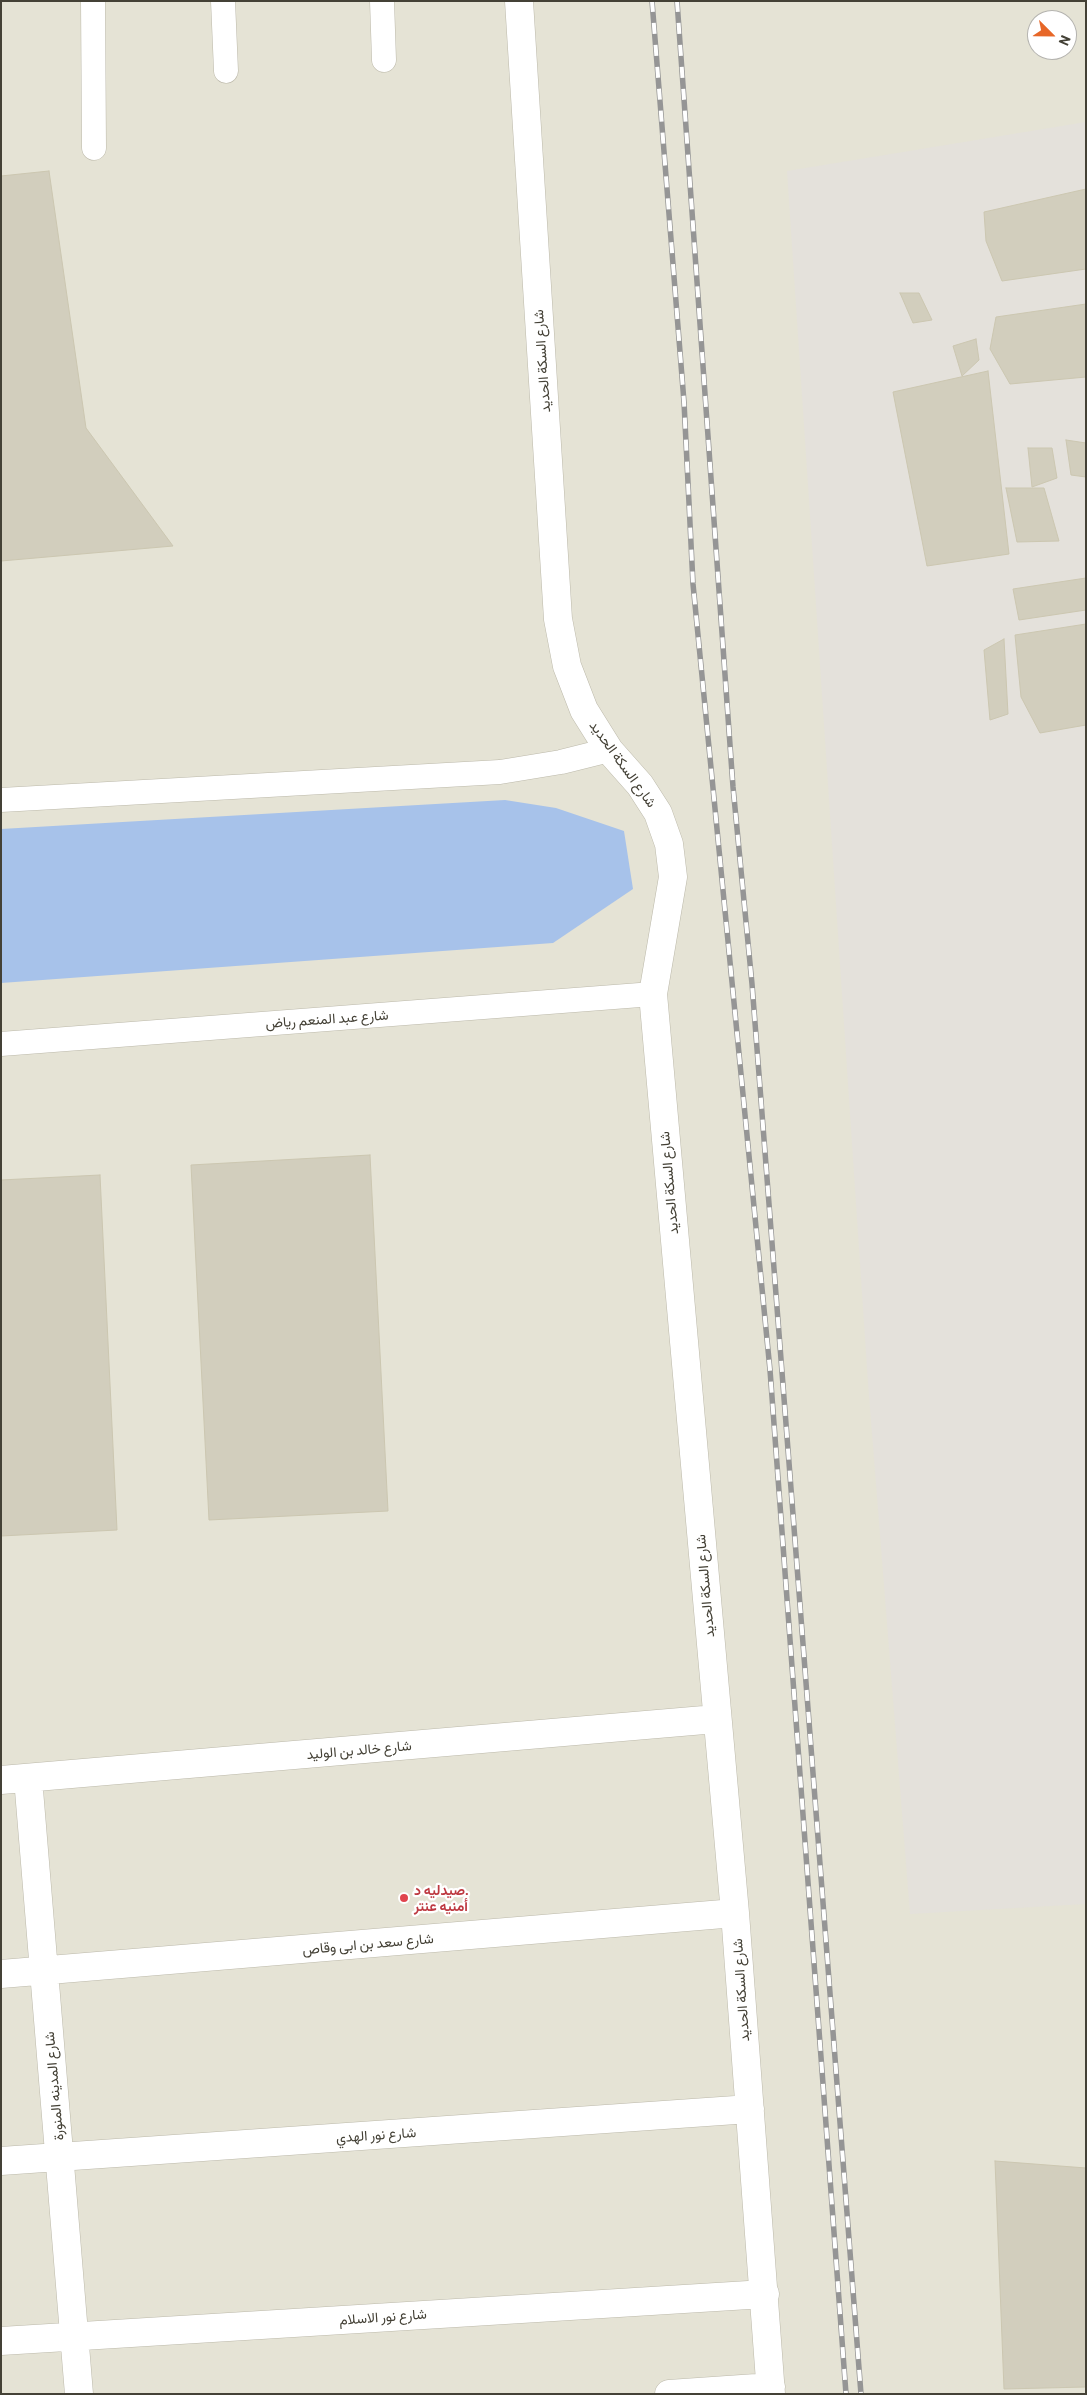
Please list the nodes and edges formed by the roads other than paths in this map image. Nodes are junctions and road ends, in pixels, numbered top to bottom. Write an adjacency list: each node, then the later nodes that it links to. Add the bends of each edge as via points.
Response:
1 (93, 1): 7 (lane)
2 (223, 1): 6 (lane)
3 (382, 1): 5 (lane)
4 (519, 1): 8 (street, شارع السكة الحديد, via 558,620 567,666 584,710)
5 (384, 60)
6 (226, 71)
7 (94, 148)
8 (609, 750): 9 (lane, via 500,772); 10 (street, شارع السكة الحديد, via 640,785 658,813 669,844 673,877)
9 (1, 800)
10 (653, 994): 11 (lane, شارع عبد المنعم رياض); 12 (street, شارع السكة الحديد)
11 (1, 1044)
12 (716, 1719): 13 (street, شارع خالد بن الوليد); 15 (street, شارع السكة الحديد)
13 (28, 1778): 14 (street, شارع خالد بن الوليد); 16 (street, شارع المدينه المنورة)
14 (1, 1780)
15 (735, 1914): 16 (street, شارع سعد بن ابى وقاص); 18 (street, شارع السكة الحديد)
16 (44, 1970): 17 (street, شارع سعد بن ابى وقاص); 19 (street, شارع المدينه المنورة)
17 (1, 1974)
18 (750, 2109): 19 (street, شارع نور الهدي); 21 (street, شارع السكة الحديد)
19 (60, 2157): 20 (street, شارع نور الهدي); 22 (street, شارع المدينه المنورة)
20 (1, 2162)
21 (765, 2294): 22 (street, شارع نور الاسلام); 24 (street, شارع السكة الحديد)
22 (75, 2336): 23 (street, شارع نور الاسلام); 25 (street, شارع المدينه المنورة)
23 (1, 2340)
24 (771, 2390): 26 (street)
25 (80, 2394)
26 (669, 2394)

